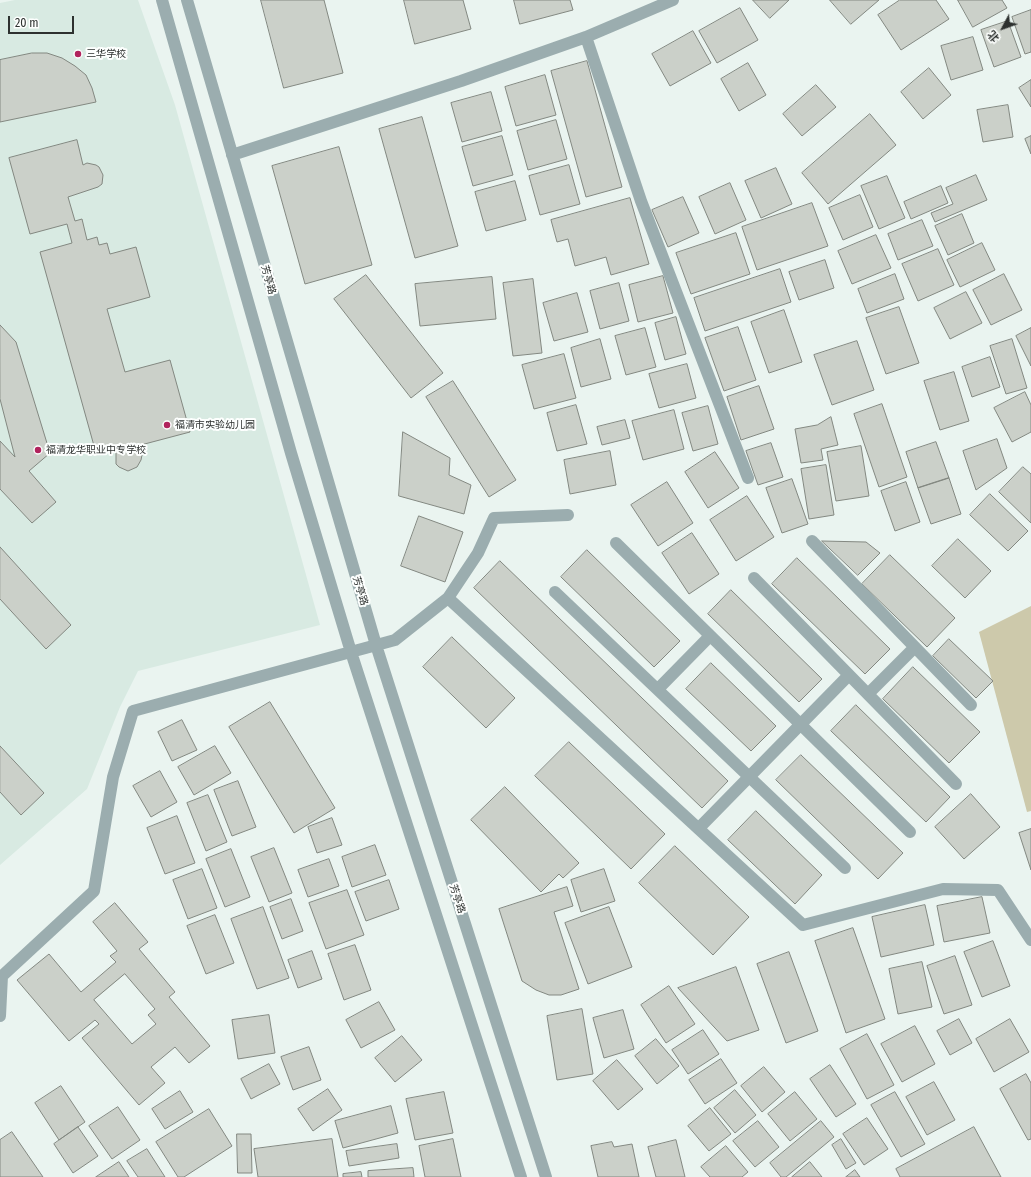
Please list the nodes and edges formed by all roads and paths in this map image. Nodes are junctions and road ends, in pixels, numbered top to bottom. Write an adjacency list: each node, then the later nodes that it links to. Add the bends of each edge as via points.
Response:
1 (162, 0): 16 (street, via 290,453)
2 (187, 0): 5 (street, 芳亭路)
3 (673, 0): 4 (street)
4 (586, 37): 5 (street, via 461,81); 6 (street, via 641,201)
5 (232, 155): 14 (street, 芳亭路)
6 (748, 478)
7 (568, 515): 12 (street, via 494,518 478,553)
8 (812, 540): 15 (street)
9 (616, 543): 13 (street)
10 (754, 578): 17 (street)
11 (556, 592): 18 (street)
12 (448, 598): 14 (street, via 395,640); 24 (street)
13 (710, 636): 18 (street); 21 (street)
14 (376, 645): 16 (street); 30 (street, 芳亭路)
15 (915, 647): 19 (street); 20 (street)
16 (351, 652): 28 (street, via 133,711 112,777 94,891 2,976); 29 (street)
17 (849, 676): 19 (street); 21 (street)
18 (658, 689): 22 (street)
19 (868, 694): 23 (street)
20 (971, 704)
21 (801, 725): 22 (street); 25 (street)
22 (750, 777): 24 (street); 26 (street)
23 (956, 784)
24 (699, 828): 27 (street, via 803,925 943,889 998,890)
25 (910, 832)
26 (845, 868)
27 (1031, 940)
28 (0, 1016)
29 (521, 1177)
30 (546, 1177)

